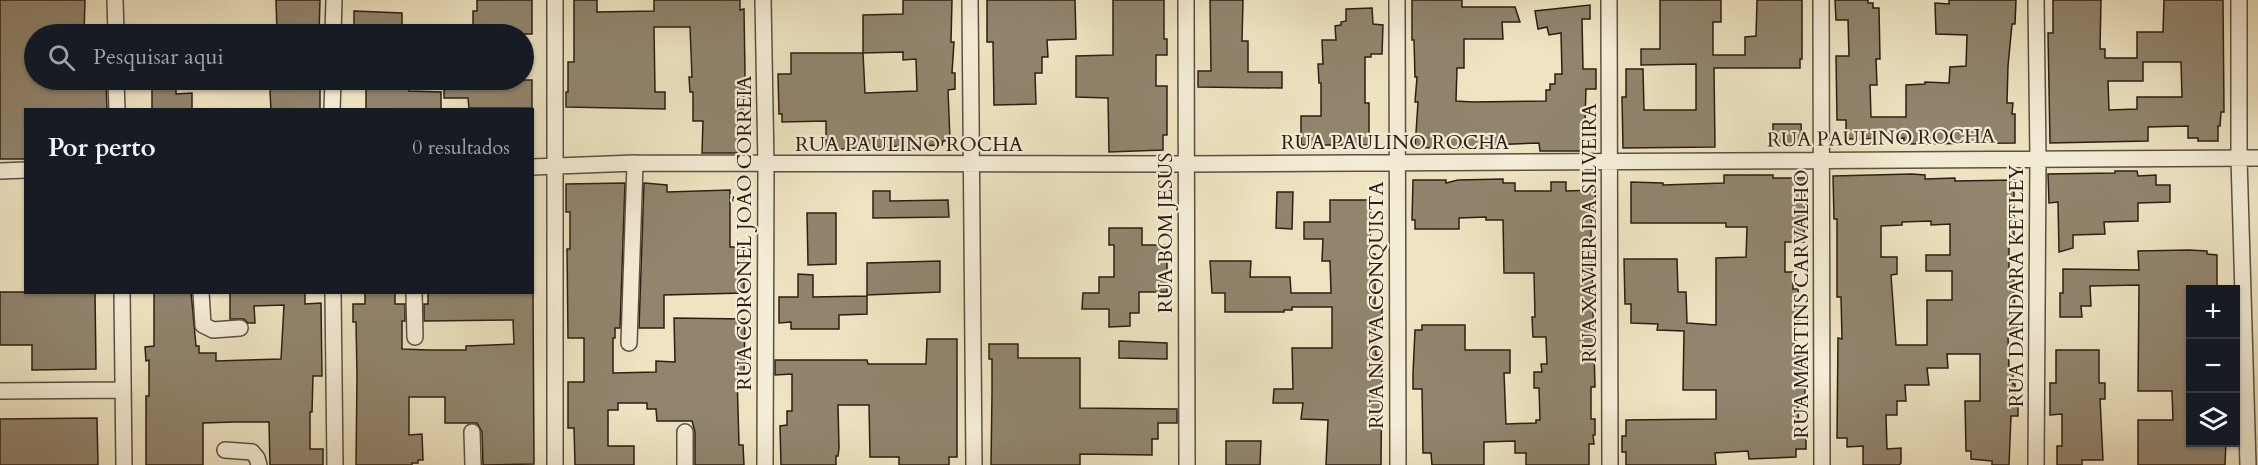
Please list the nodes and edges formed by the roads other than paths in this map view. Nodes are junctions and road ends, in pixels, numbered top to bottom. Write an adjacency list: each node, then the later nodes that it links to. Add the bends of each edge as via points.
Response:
1 (115, 0): 12 (street)
2 (334, 0): 13 (street)
3 (555, 0): 29 (street)
4 (764, 0): 27 (street, RUA CORONEL JOÃO CORREIA)
5 (970, 0): 25 (street)
6 (1186, 0): 26 (street, RUA BOM JESUS)
7 (1397, 0): 23 (street, RUA NOVA CONQUISTA)
8 (1609, 0): 24 (street, RUA XAVIER DA SILVEIRA)
9 (1821, 0): 21 (street, RUA MARTINS CARVALHO)
10 (2036, 0): 18 (street, RUA DANDARA KETLEY)
11 (2240, 0): 19 (street)
12 (116, 24)
13 (333, 24)
14 (116, 90): 16 (street)
15 (333, 90): 17 (street)
16 (117, 108)
17 (332, 108)
18 (2038, 158): 19 (street, RUA PAULINO ROCHA); 21 (street, RUA PAULINO ROCHA); 56 (street, RUA DANDARA KETLEY)
19 (2239, 158): 20 (street, RUA PAULINO ROCHA); 57 (street)
20 (2258, 158)
21 (1822, 160): 24 (street, RUA PAULINO ROCHA); 55 (street, RUA MARTINS CARVALHO)
22 (635, 163): 27 (street, RUA PAULINO ROCHA); 29 (street, RUA PAULINO ROCHA); 38 (street)
23 (1396, 163): 24 (street, RUA PAULINO ROCHA); 26 (street, RUA PAULINO ROCHA); 53 (street, RUA NOVA CONQUISTA)
24 (1610, 163): 54 (street, RUA XAVIER DA SILVEIRA)
25 (971, 164): 26 (street, RUA PAULINO ROCHA); 27 (street, RUA PAULINO ROCHA); 51 (street)
26 (1186, 164): 52 (street, RUA BOM JESUS)
27 (766, 165): 50 (street, RUA CORONEL JOÃO CORREIA)
28 (534, 167): 29 (street, RUA PAULINO ROCHA)
29 (555, 167): 48 (street)
30 (24, 170): 31 (street)
31 (0, 171)
32 (122, 294): 39 (street)
33 (201, 294): 36 (street, via 203,326 213,330)
34 (333, 294): 46 (street)
35 (414, 294): 37 (street)
36 (240, 328)
37 (415, 336)
38 (629, 343)
39 (123, 390): 40 (street); 44 (street)
40 (0, 391)
41 (472, 432): 47 (street)
42 (685, 432): 49 (street)
43 (225, 450): 45 (street, via 252,452)
44 (124, 465)
45 (259, 465)
46 (335, 465)
47 (473, 465)
48 (555, 465)
49 (685, 465)
50 (765, 465)
51 (974, 465)
52 (1187, 465)
53 (1398, 465)
54 (1610, 465)
55 (1822, 465)
56 (2036, 465)
57 (2248, 465)

